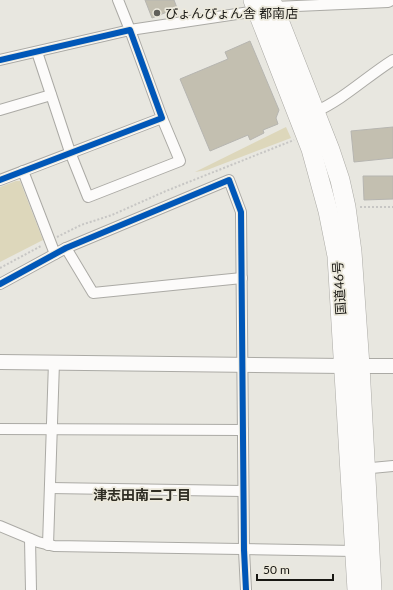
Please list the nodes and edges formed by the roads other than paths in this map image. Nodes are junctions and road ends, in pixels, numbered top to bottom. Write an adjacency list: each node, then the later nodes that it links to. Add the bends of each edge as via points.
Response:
1 (118, 0): 4 (street)
2 (392, 0): 3 (street)
3 (264, 5): 4 (street); 10 (highway, 国道46号); 22 (highway, 国道46号, via 311,149 328,211 337,256)
4 (130, 30): 5 (street); 11 (street)
5 (37, 52): 6 (street); 8 (street)
6 (0, 60)
7 (393, 60): 10 (street, via 356,88)
8 (51, 95): 9 (street); 12 (street)
9 (0, 110)
10 (316, 112): 22 (highway, 国道46号, via 333,157 346,207 352,252)
11 (162, 118): 12 (street); 12 (street, via 180,161 88,196)
12 (70, 152): 13 (street)
13 (23, 171): 14 (street); 16 (street)
14 (0, 180)
15 (66, 248): 16 (street); 17 (street, via 93,293); 17 (street, via 229,180 241,212)
16 (55, 254): 18 (street)
17 (242, 278): 21 (street)
18 (0, 284)
19 (0, 362): 20 (street)
20 (54, 362): 21 (street); 25 (street)
21 (243, 365): 22 (street); 26 (street)
22 (352, 366): 23 (street); 28 (highway, 国道46号)
23 (393, 366)
24 (0, 428): 25 (street)
25 (52, 428): 26 (street); 29 (street)
26 (243, 430): 30 (street)
27 (393, 466): 28 (street)
28 (357, 469): 35 (highway, 国道46号); 39 (highway, 国道46号)
29 (50, 488): 30 (street); 33 (street)
30 (243, 490): 34 (street)
31 (0, 526): 32 (street)
32 (30, 539): 33 (street); 36 (street)
33 (48, 545): 34 (street)
34 (244, 550): 35 (street); 37 (street)
35 (355, 551): 38 (highway, 国道46号)
36 (31, 590)
37 (246, 590)
38 (357, 590)
39 (372, 590)

